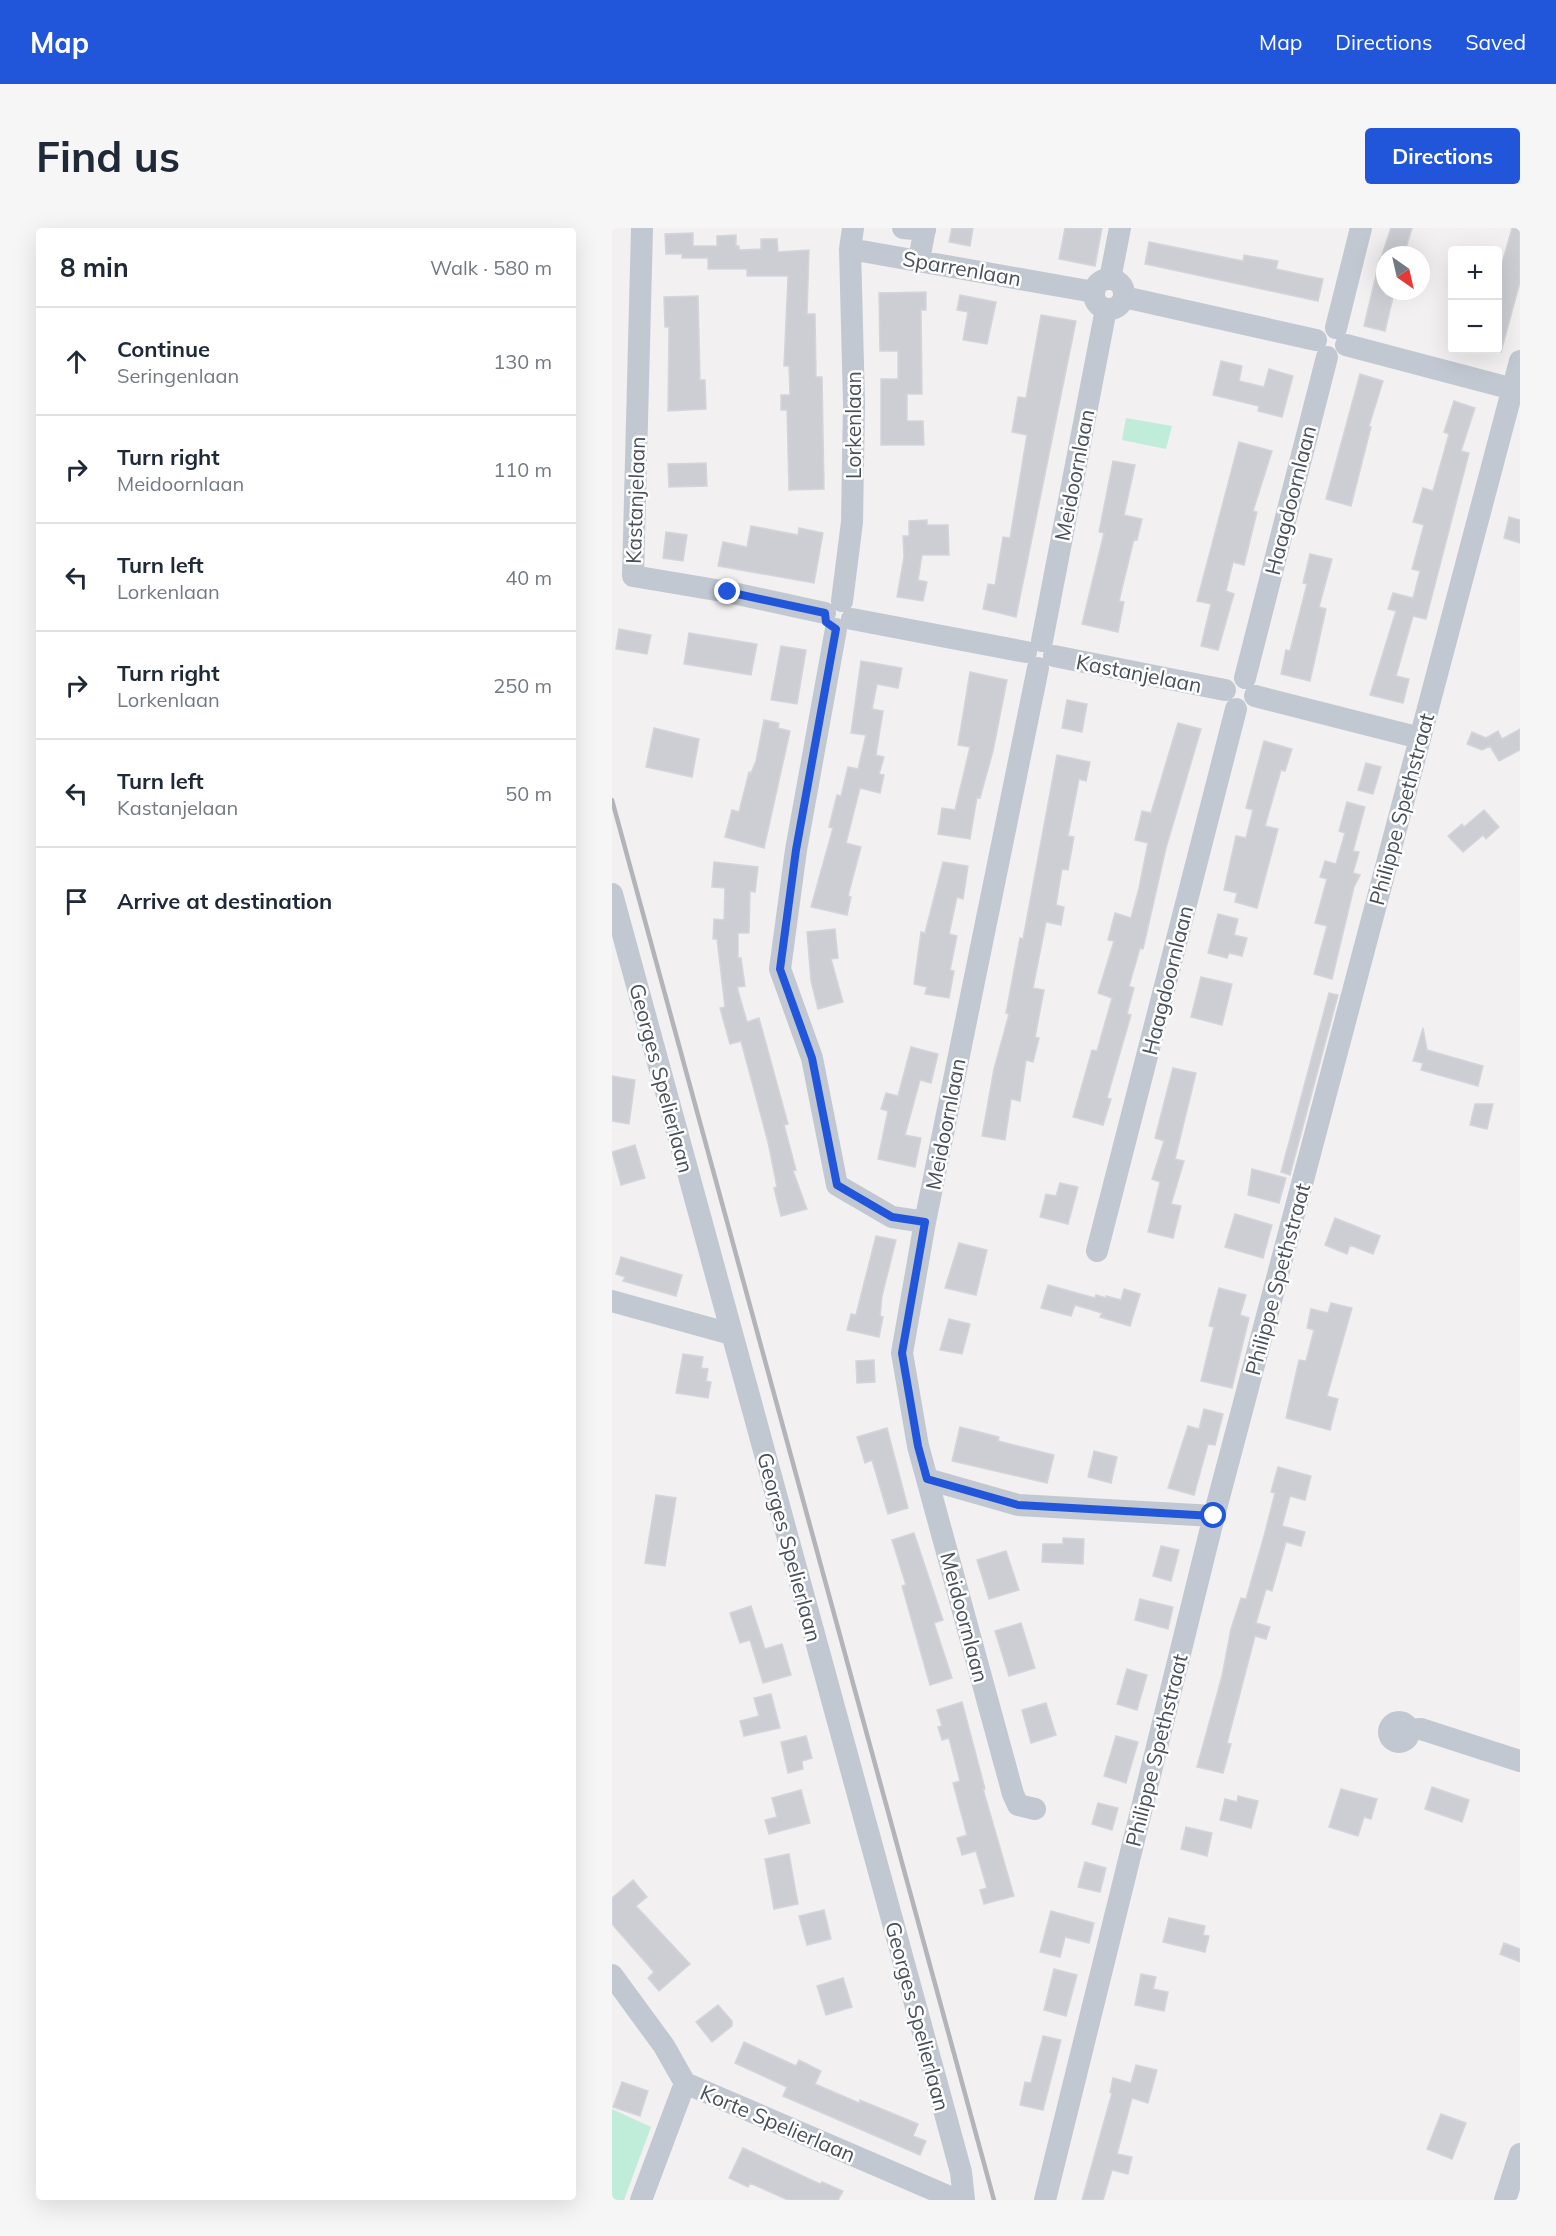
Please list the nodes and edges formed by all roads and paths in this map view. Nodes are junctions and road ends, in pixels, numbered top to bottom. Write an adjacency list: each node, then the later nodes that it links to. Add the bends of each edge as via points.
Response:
1 (642, 228): 12 (street, Kastanjelaan, via 633,576)
2 (1120, 228): 7 (street, Meidoornlaan)
3 (1361, 228): 8 (street)
4 (917, 229): 6 (street)
5 (851, 238): 6 (street, Sparrenlaan); 12 (street, Lorkenlaan, via 852,522)
6 (919, 260): 7 (street, Sparrenlaan)
7 (1109, 294): 9 (street, Sparrenlaan); 13 (street, Meidoornlaan)
8 (1341, 336): 9 (street, via 1321,330); 11 (street)
9 (1321, 349): 14 (street, Haagdoornlaan)
10 (1520, 361): 11 (street, Philippe Spethstraat)
11 (1513, 389): 16 (street, Philippe Spethstraat)
12 (839, 615): 13 (street, Kastanjelaan); 18 (street, Lorkenlaan, via 796,850 780,969 812,1058 837,1185 892,1217)
13 (1040, 654): 15 (street, Kastanjelaan); 18 (street, Meidoornlaan)
14 (1250, 687): 15 (street, via 1248,707); 16 (street)
15 (1231, 699): 19 (street, Haagdoornlaan)
16 (1420, 738): 23 (street, Philippe Spethstraat)
17 (612, 894): 21 (street, Georges Spelierlaan)
18 (925, 1222): 22 (street, Meidoornlaan, via 902,1353)
19 (1097, 1251)
20 (612, 1301): 21 (street)
21 (731, 1334): 32 (street, Georges Spelierlaan, via 961,2172)
22 (927, 1479): 23 (street, via 1018,1505); 26 (street, Meidoornlaan, via 1013,1794 1018,1805)
23 (1214, 1516): 33 (street, Philippe Spethstraat)
24 (1409, 1730): 25 (street, via 1421,1729)
25 (1520, 1761)
26 (1035, 1809)
27 (612, 1975): 28 (street, Korte Spelierlaan, via 664,2046)
28 (685, 2083): 30 (street); 31 (street, Korte Spelierlaan)
29 (1520, 2154): 34 (street)
30 (640, 2200)
31 (957, 2200)
32 (964, 2200)
33 (1045, 2200)
34 (1505, 2200)

